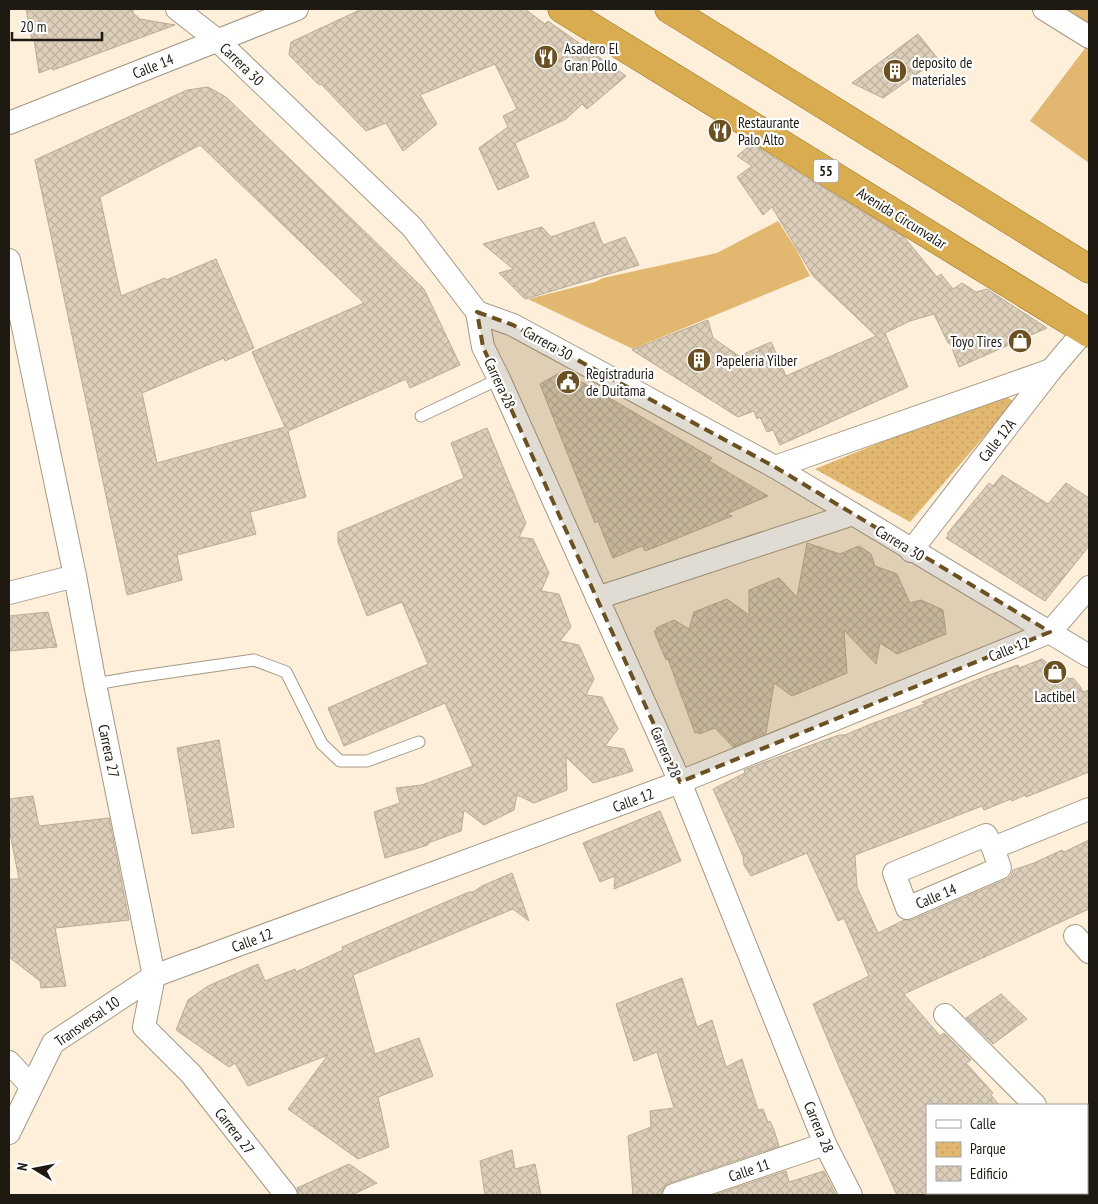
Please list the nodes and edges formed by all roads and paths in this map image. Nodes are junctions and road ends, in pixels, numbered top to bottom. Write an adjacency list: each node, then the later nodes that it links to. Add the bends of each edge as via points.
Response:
1 (177, 9): 7 (street, Carrera 30)
2 (297, 9): 7 (street, Calle 14)
3 (562, 9): 12 (highway, Avenida Circunvalar / 55)
4 (669, 9): 10 (highway)
5 (1044, 9): 6 (street)
6 (1089, 37)
7 (217, 40): 8 (street, Calle 14); 11 (street, Carrera 30, via 412,227)
8 (9, 123)
9 (9, 260): 19 (street, Carrera 27)
10 (1089, 268)
11 (477, 312): 14 (street, Carrera 28, via 482,347); 16 (street, Carrera 30, via 513,325)
12 (1087, 332): 13 (street, Calle 12A)
13 (1051, 370): 16 (street); 18 (street, Calle 12A)
14 (499, 379): 15 (lane); 22 (street, Carrera 28)
15 (421, 416)
16 (775, 468): 17 (street, Carrera 30)
17 (853, 514): 18 (street, Carrera 30); 22 (street)
18 (912, 551): 23 (street, Carrera 30)
19 (75, 576): 21 (street); 25 (street, Carrera 27)
20 (1089, 587): 23 (street, Calle 12)
21 (9, 593)
22 (597, 598): 27 (street, Carrera 28)
23 (1050, 632): 24 (street, Carrera 30); 27 (street, Calle 12)
24 (1089, 656)
25 (95, 684): 26 (lane, via 254,660 286,672 322,744 340,761 367,761); 30 (street, Carrera 27)
26 (419, 742)
27 (680, 782): 30 (street, Calle 12); 36 (street, Carrera 28)
28 (1089, 809): 29 (street)
29 (993, 848)
30 (154, 976): 33 (street, Transversal 10, via 53,1043); 37 (street, Carrera 27, via 144,1027 191,1074)
31 (946, 1015): 34 (street)
32 (9, 1062): 33 (street)
33 (31, 1086): 35 (street, Transversal 10)
34 (1034, 1104)
35 (9, 1133)
36 (825, 1144): 38 (street, Calle 11); 39 (street, Carrera 28)
37 (286, 1195)
38 (674, 1195)
39 (851, 1195)

